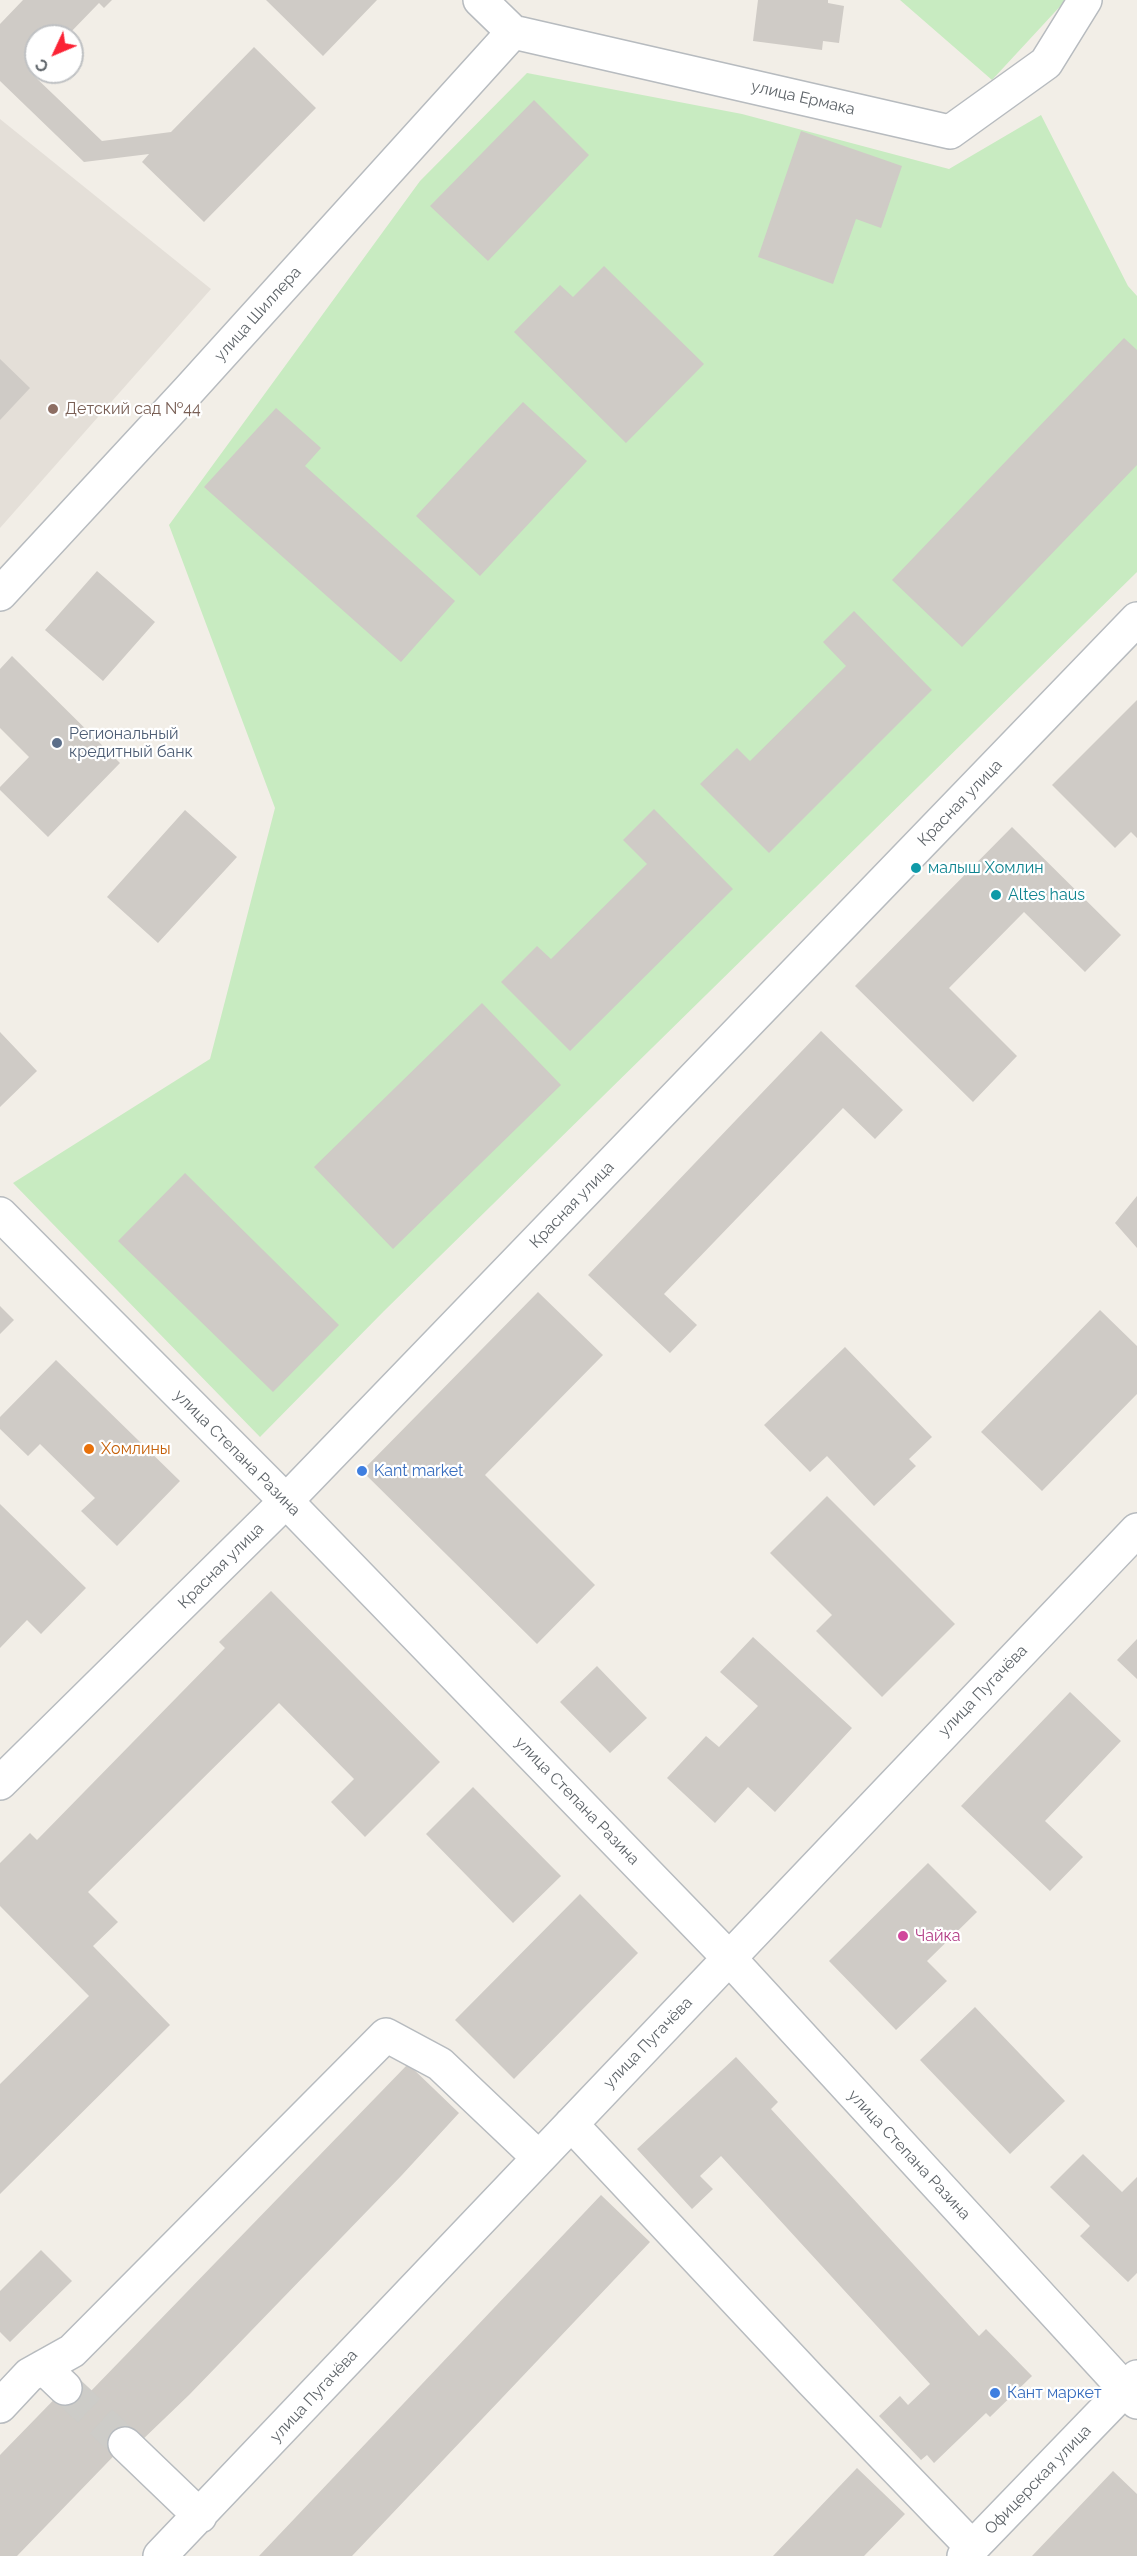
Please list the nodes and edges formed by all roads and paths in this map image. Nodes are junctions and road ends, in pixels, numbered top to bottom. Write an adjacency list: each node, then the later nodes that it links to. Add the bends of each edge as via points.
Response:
1 (480, 0): 3 (street)
2 (1085, 0): 3 (street, улица Ермака, via 1046,63 950,132)
3 (513, 32): 4 (street, улица Шиллера)
4 (0, 594)
5 (1137, 619): 7 (street, Красная улица)
6 (0, 1214): 7 (street, улица Степана Разина)
7 (286, 1501): 9 (street, Красная улица); 10 (street, улица Степана Разина)
8 (1137, 1530): 10 (street, улица Пугачёва)
9 (0, 1783)
10 (729, 1958): 11 (street, улица Пугачёва); 13 (street, улица Степана Разина)
11 (571, 2124): 12 (street, улица Пугачёва); 17 (street)
12 (539, 2158): 14 (street, via 440,2064 386,2035 72,2351 54,2378 29,2375); 16 (street, улица Пугачёва)
13 (1133, 2390): 17 (street, Офицерская улица)
14 (0, 2406)
15 (125, 2444): 16 (street)
16 (200, 2516): 18 (street, улица Пугачёва)
17 (968, 2552)
18 (159, 2556)

